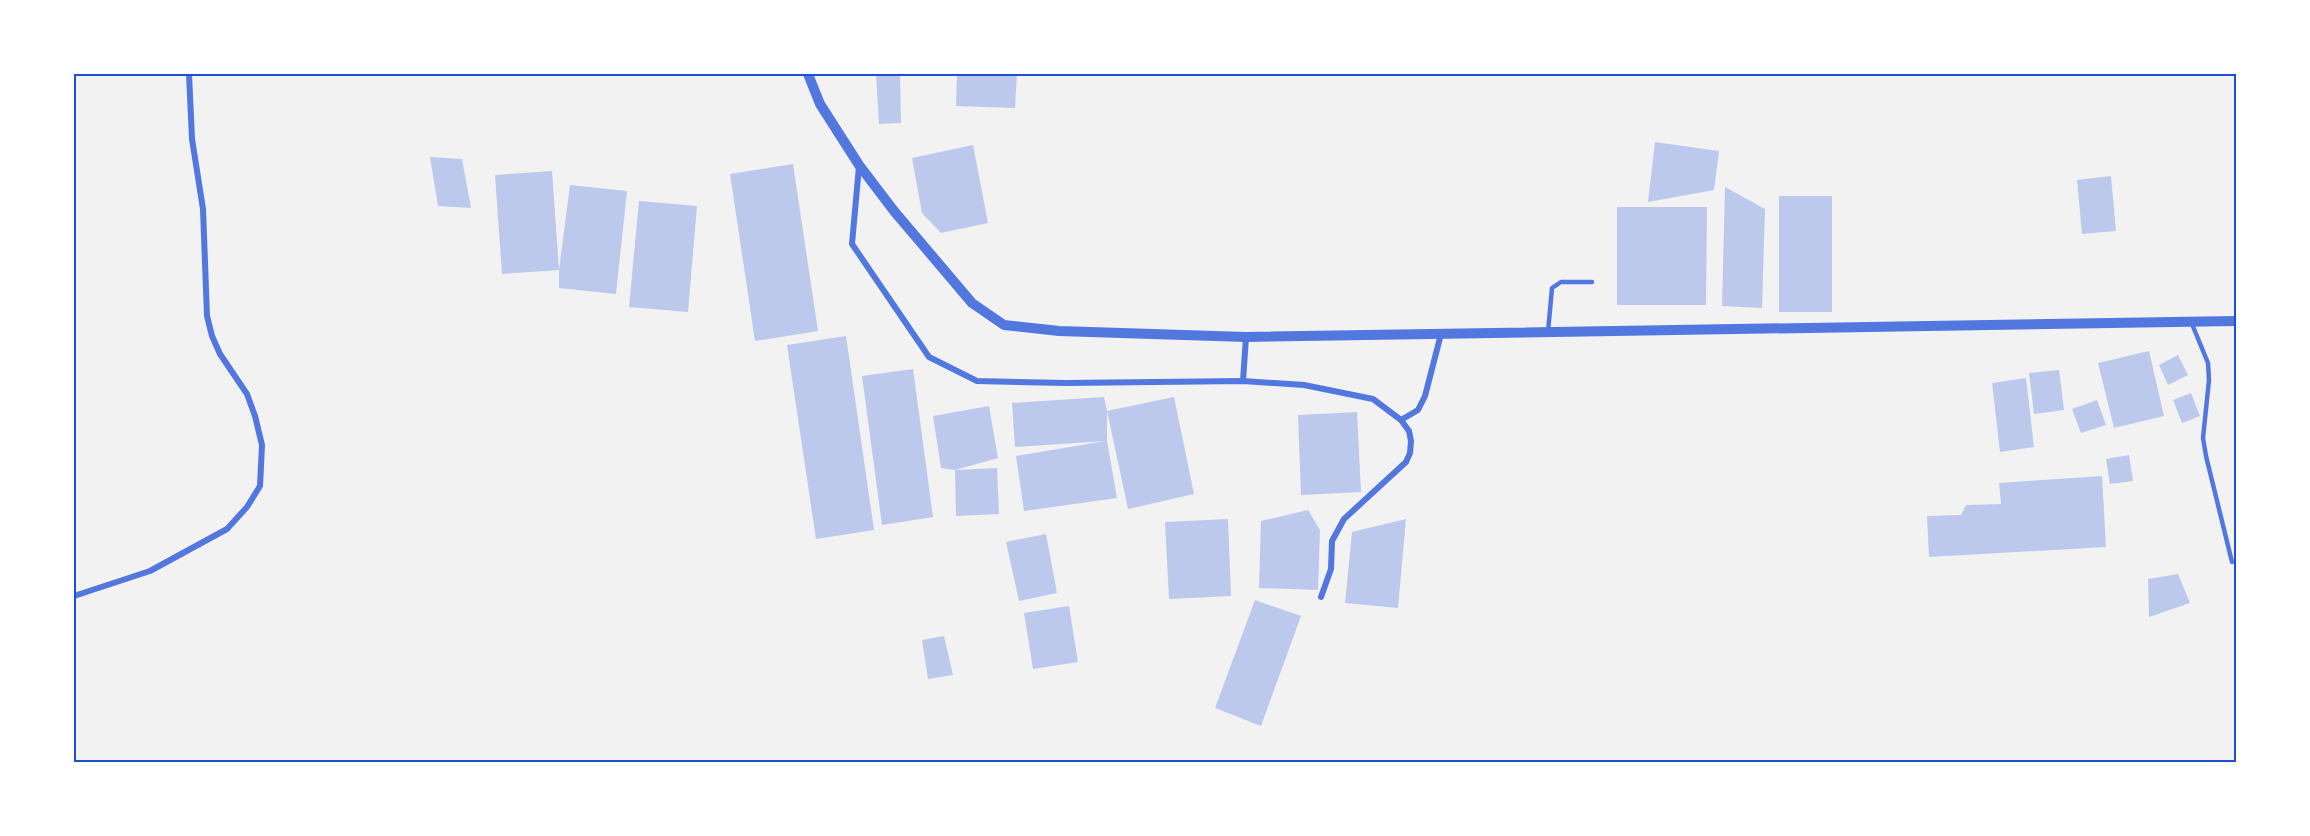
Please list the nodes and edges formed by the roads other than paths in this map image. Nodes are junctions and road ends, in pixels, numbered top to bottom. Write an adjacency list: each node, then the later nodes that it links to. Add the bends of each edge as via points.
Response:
1 (189, 74): 13 (street, via 192,139 203,209 207,316 220,354 247,394 255,416 262,445 260,486 227,529 150,571)
2 (808, 74): 3 (street, via 820,105)
3 (859, 165): 9 (street, via 972,303 1004,325 1059,331); 10 (street, via 852,244 929,357 976,381)
4 (1592, 282): 7 (lane, via 1561,282 1552,288)
5 (2191, 321): 6 (street); 7 (street); 12 (lane, via 2208,363 2206,456)
6 (2236, 321)
7 (1548, 332): 8 (street)
8 (1441, 334): 9 (street); 11 (street, via 1422,403 1413,415)
9 (1246, 337): 10 (street)
10 (1243, 381): 11 (street, via 1304,385 1373,399)
11 (1401, 420): 14 (street, via 1411,441 1406,462 1344,519 1332,541 1331,569)
12 (2232, 562)
13 (74, 596)
14 (1321, 597)

